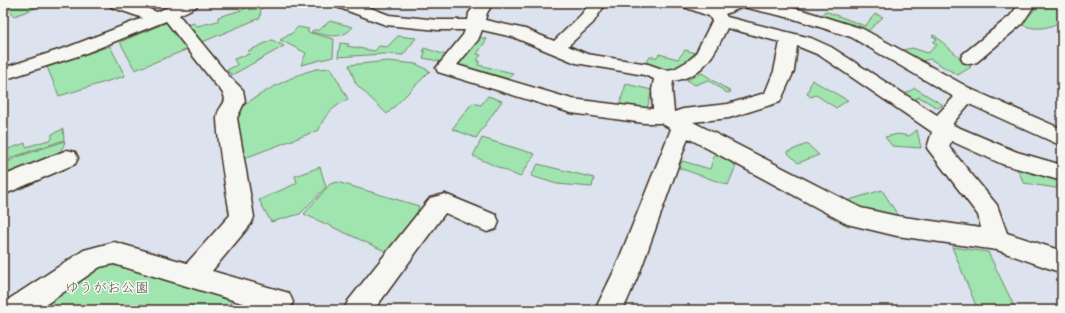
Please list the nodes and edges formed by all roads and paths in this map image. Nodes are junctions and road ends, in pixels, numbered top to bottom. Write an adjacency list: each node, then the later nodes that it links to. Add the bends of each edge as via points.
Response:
1 (117, 3): 11 (street)
2 (190, 3): 11 (street)
3 (343, 3): 10 (street)
4 (485, 3): 13 (street, via 478,13)
5 (598, 3): 15 (street, via 587,19)
6 (690, 3): 12 (street)
7 (737, 3): 12 (street)
8 (748, 3): 19 (street, via 796,14 857,33)
9 (1028, 3): 16 (street, via 1016,20)
10 (370, 7): 13 (street, via 371,15 386,20)
11 (163, 16): 17 (street, via 54,59); 29 (street, via 233,90 235,101 227,118 242,217)
12 (718, 17): 14 (street); 18 (street, via 704,58 692,69 677,76)
13 (474, 26): 15 (street, via 489,25 519,33); 20 (street, via 472,36 445,68 571,106)
14 (789, 39): 20 (street, via 784,71 773,97 730,111 682,116); 21 (street, via 806,42 825,51)
15 (556, 49): 18 (street, via 583,59 648,70)
16 (970, 58)
17 (3, 74)
18 (664, 76): 20 (street, via 662,90)
19 (966, 95): 21 (street, via 943,122); 22 (street)
20 (673, 122): 27 (street, via 856,217 896,226); 33 (street, via 628,269)
21 (943, 129): 24 (street, via 1010,158); 27 (street, via 938,148 989,212)
22 (1062, 138)
23 (67, 158): 25 (street)
24 (1062, 173)
25 (12, 187)
26 (487, 222): 32 (street, via 445,203 438,205)
27 (997, 240): 28 (street)
28 (1062, 262)
29 (191, 277): 30 (street); 31 (street, via 114,253 103,254 93,258)
30 (280, 307)
31 (16, 310)
32 (358, 310)
33 (609, 310)

